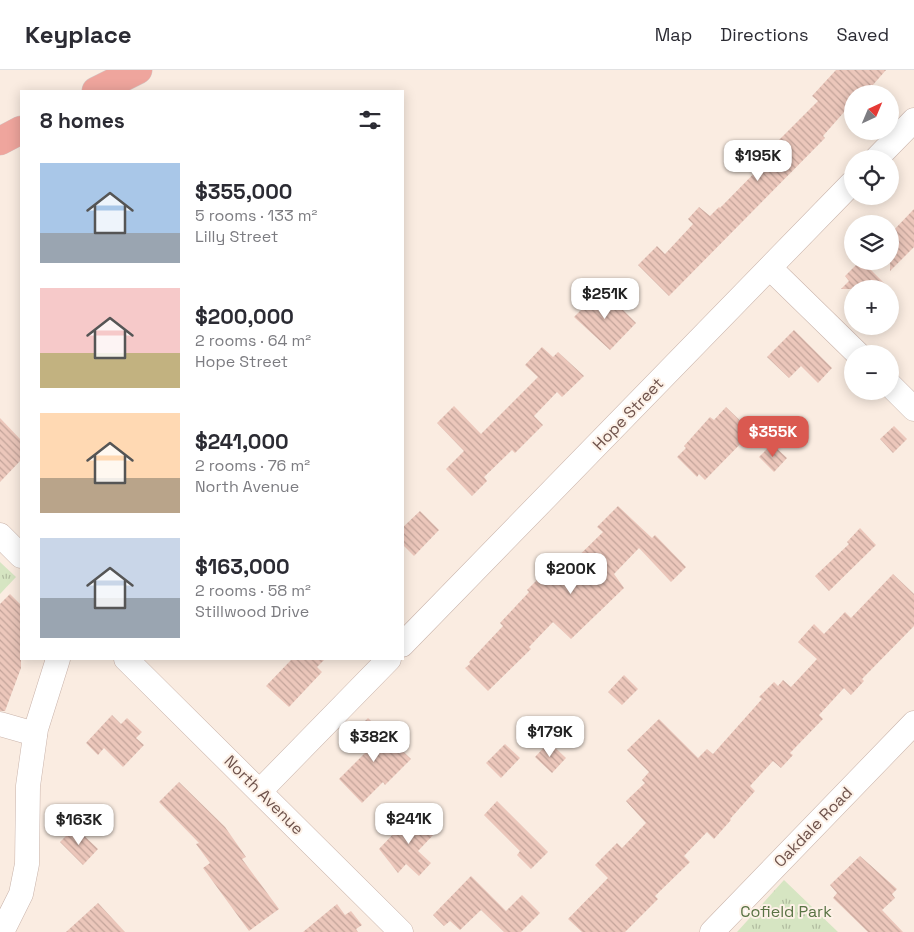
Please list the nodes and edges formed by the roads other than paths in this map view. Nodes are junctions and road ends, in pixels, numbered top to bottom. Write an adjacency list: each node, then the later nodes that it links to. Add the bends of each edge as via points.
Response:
1 (138, 70): 2 (highway)
2 (98, 90)
3 (914, 120): 6 (street)
4 (20, 131): 5 (highway)
5 (0, 141)
6 (885, 150)
7 (844, 191): 8 (street, Hope Street)
8 (770, 268): 9 (street); 14 (street, Hope Street)
9 (849, 345)
10 (899, 394): 11 (street)
11 (914, 409)
12 (0, 535): 13 (street)
13 (20, 555)
14 (404, 643)
15 (58, 660): 20 (street)
16 (127, 660): 21 (street, North Avenue)
17 (388, 660): 21 (street)
18 (914, 722): 24 (street, Oakdale Road)
19 (0, 724): 20 (street)
20 (35, 734): 22 (street, via 28,786 27,864 21,894)
21 (260, 791): 23 (street, North Avenue)
22 (2, 932)
23 (401, 932)
24 (712, 932)

